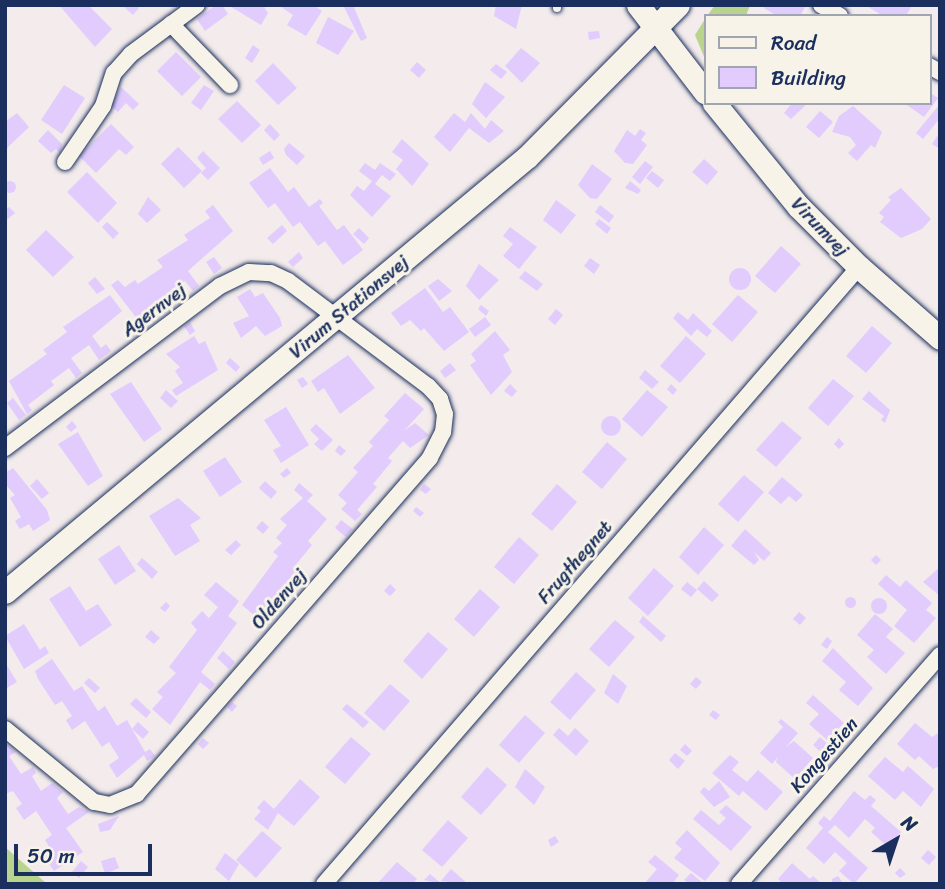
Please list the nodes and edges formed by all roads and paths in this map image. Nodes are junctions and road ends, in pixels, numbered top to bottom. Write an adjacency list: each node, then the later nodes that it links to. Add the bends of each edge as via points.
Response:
1 (198, 5): 6 (street)
2 (638, 5): 7 (street)
3 (678, 5): 7 (street, Virum Stationsvej)
4 (821, 5): 5 (street)
5 (837, 14)
6 (171, 24): 8 (street); 11 (street, via 114,73 103,106)
7 (656, 28): 9 (street); 13 (street, Virum Stationsvej, via 527,157)
8 (230, 85)
9 (704, 91)
10 (716, 105): 12 (street, Virumvej, via 753,155)
11 (65, 162)
12 (859, 267): 14 (street, Virumvej); 19 (street, Frugthegnet)
13 (336, 317): 15 (street, Agernvej, via 288,281 271,273 249,272 220,286); 16 (street, Virum Stationsvej); 18 (street, Oldenvej, via 440,399 443,432 430,458 137,794 110,805 94,802)
14 (940, 338)
15 (5, 447)
16 (5, 592)
17 (940, 655): 20 (street, Kongestien)
18 (5, 729)
19 (324, 884)
20 (739, 884)

